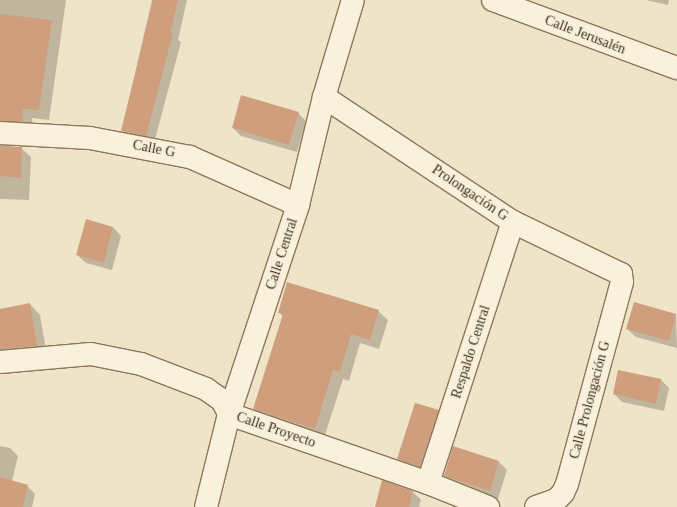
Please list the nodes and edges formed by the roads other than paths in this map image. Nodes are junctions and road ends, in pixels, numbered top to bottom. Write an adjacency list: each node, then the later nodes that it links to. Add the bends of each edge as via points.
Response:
1 (352, 0): 4 (street, Calle Central)
2 (494, 0): 3 (street, Calle Jerusalén)
3 (677, 68)
4 (324, 97): 6 (street, Calle Central); 7 (street, Prolongación G)
5 (0, 133): 6 (street, Calle G, via 90,138 190,157)
6 (298, 205): 10 (street, Calle Central)
7 (513, 222): 8 (street, Prolongación G); 11 (street, Respaldo Central)
8 (622, 276): 14 (street, Calle Prolongación G, via 567,484 556,500)
9 (0, 362): 10 (street, Calle Proyecto, via 91,354 108,356 156,369 206,388 222,400)
10 (229, 414): 11 (street, Calle Proyecto); 12 (street, Calle Central)
11 (428, 483): 13 (street, Calle Proyecto)
12 (206, 507)
13 (488, 507)
14 (536, 507)

